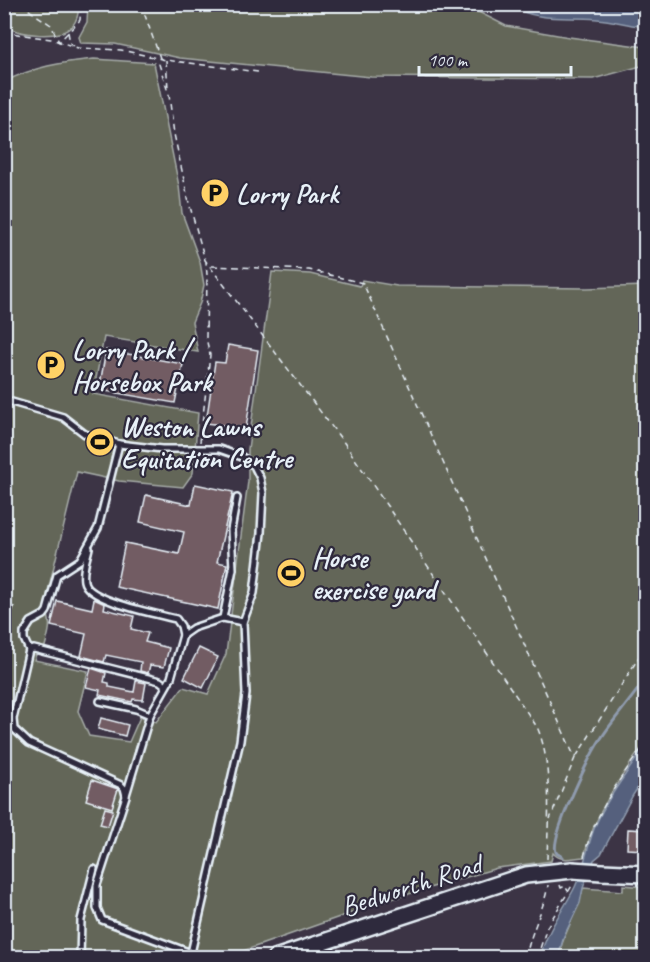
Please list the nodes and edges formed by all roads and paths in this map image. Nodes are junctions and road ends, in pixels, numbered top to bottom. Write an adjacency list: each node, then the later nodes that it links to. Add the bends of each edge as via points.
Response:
1 (20, 4): 6 (path, via 51,25)
2 (81, 4): 5 (path, via 80,20)
3 (141, 4): 8 (path)
4 (4, 32): 6 (path)
5 (68, 32): 6 (path); 7 (path, via 70,43)
6 (59, 42): 7 (path)
7 (78, 48): 8 (path, via 122,50)
8 (160, 58): 9 (path); 11 (path)
9 (166, 60): 10 (path); 11 (path)
10 (258, 72)
11 (169, 95): 12 (path, via 186,194)
12 (205, 260): 13 (path); 16 (path, via 206,338 210,355)
13 (211, 266): 28 (path, via 309,270 363,283); 30 (path, via 345,444 537,727 546,752)
14 (5, 400): 15 (lane, via 63,417 85,434)
15 (119, 444): 16 (lane); 18 (lane, via 98,528)
16 (199, 448): 20 (lane, via 219,449 242,457 254,466 260,478 261,532 254,593)
17 (237, 498): 19 (lane, via 231,530 233,569)
18 (89, 547): 21 (lane, via 84,582 88,589 100,597 176,619); 23 (lane, via 80,560 60,572 47,611 27,626 24,639)
19 (223, 618): 20 (lane); 21 (lane)
20 (243, 622): 37 (lane, via 246,694 240,741)
21 (183, 635): 24 (lane)
22 (645, 646): 28 (path)
23 (29, 650): 24 (lane, via 160,681); 29 (lane, via 14,729 28,743 121,785)
24 (166, 686): 26 (lane)
25 (100, 700): 26 (lane)
26 (150, 715): 29 (lane)
27 (645, 743): 32 (path, via 606,801)
28 (575, 758): 30 (path)
29 (126, 796): 37 (lane, via 97,885 97,908 102,920)
30 (548, 822): 34 (path)
31 (94, 869): 38 (lane, via 81,920)
32 (574, 871): 33 (main road, Bedworth Road, bridge); 34 (main road, Bedworth Road); 36 (path)
33 (645, 874)
34 (548, 877): 39 (main road, Bedworth Road, via 526,875); 40 (path, via 546,896)
35 (556, 885): 36 (path, via 565,886)
36 (568, 891): 41 (path, via 547,927)
37 (192, 955)
38 (80, 957)
39 (275, 957)
40 (526, 957)
41 (537, 957)

